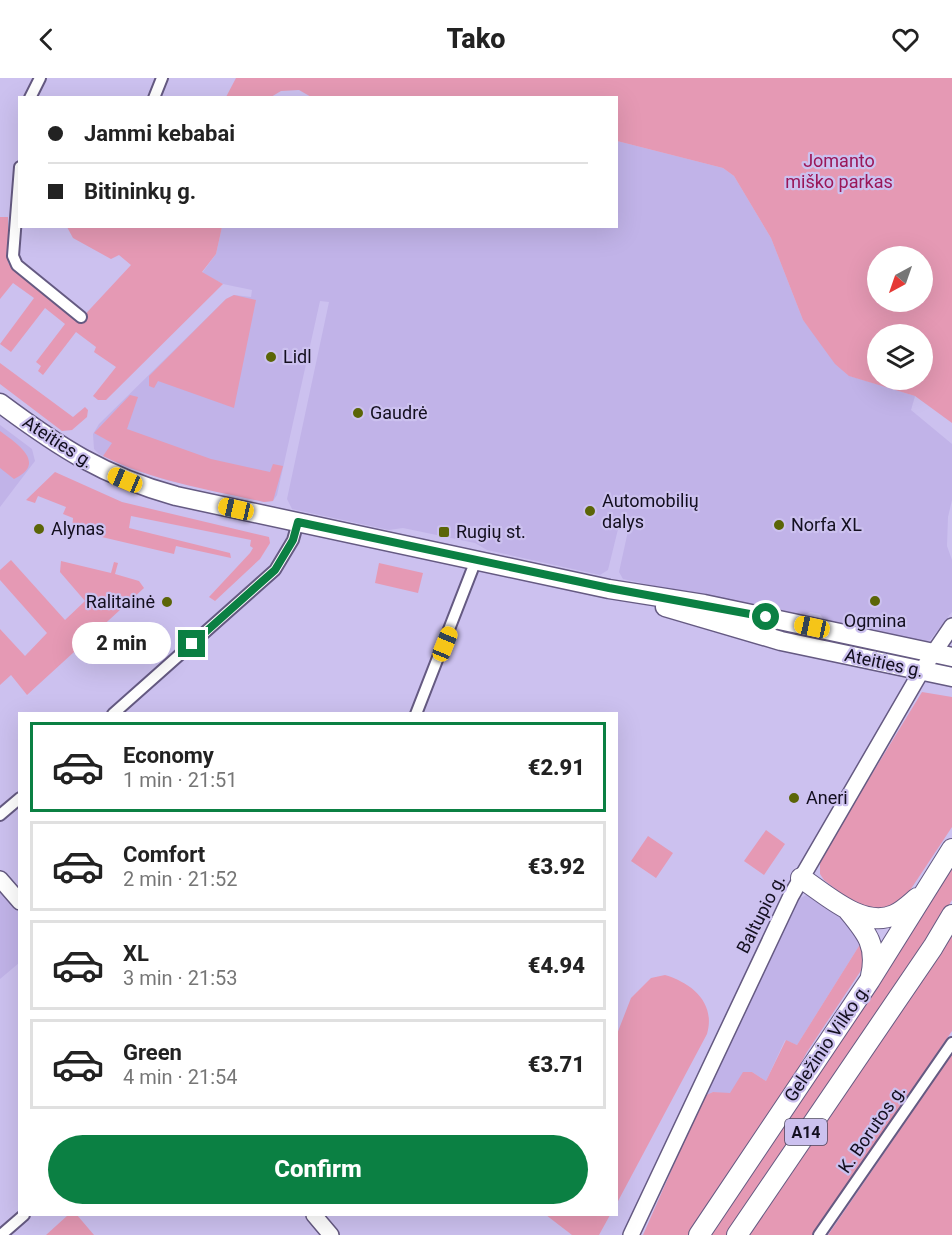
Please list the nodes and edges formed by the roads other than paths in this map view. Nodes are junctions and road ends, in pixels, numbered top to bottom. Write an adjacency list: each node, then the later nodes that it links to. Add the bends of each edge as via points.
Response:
1 (40, 78): 3 (street)
2 (162, 78): 4 (street)
3 (31, 96)
4 (155, 96)
5 (18, 192): 6 (street, via 13,256 17,265)
6 (81, 317)
7 (0, 403): 8 (main road, Ateities g., via 88,464 138,485)
8 (298, 522): 9 (main road, Ateities g.); 18 (street, via 293,540 275,570)
9 (476, 560): 10 (main road, Ateities g.); 19 (street)
10 (609, 588): 11 (main road, Ateities g.); 13 (main road, Ateities g.)
11 (743, 612): 13 (main road); 14 (main road, Ateities g.)
12 (952, 626): 14 (street, Baltupio g.)
13 (736, 630): 16 (main road, Ateities g.)
14 (934, 653): 15 (main road, Ateities g.); 16 (street, Baltupio g.)
15 (952, 657)
16 (922, 670): 17 (main road, Ateities g.); 23 (street, Baltupio g.)
17 (952, 677)
18 (115, 712)
19 (417, 712)
20 (18, 800): 21 (street)
21 (0, 815)
22 (952, 849): 25 (highway, Geležinio Vilko g. / A14)
23 (801, 878): 27 (highway); 37 (street, Baltupio g.)
24 (0, 879): 26 (street)
25 (926, 891): 27 (highway, via 888,917); 31 (highway, Geležinio Vilko g. / A14)
26 (18, 900)
27 (847, 909): 31 (highway, via 874,950)
28 (952, 915): 30 (highway, Geležinio Vilko g. / A14)
29 (952, 923): 30 (highway)
30 (933, 947): 39 (highway, Geležinio Vilko g. / A14)
31 (870, 980): 38 (highway, Geležinio Vilko g. / A14)
32 (952, 1043): 40 (street, K. Borutos g.)
33 (23, 1216): 35 (street)
34 (315, 1216): 36 (street)
35 (1, 1235)
36 (332, 1235)
37 (631, 1235)
38 (699, 1235)
39 (737, 1235)
40 (819, 1235)

